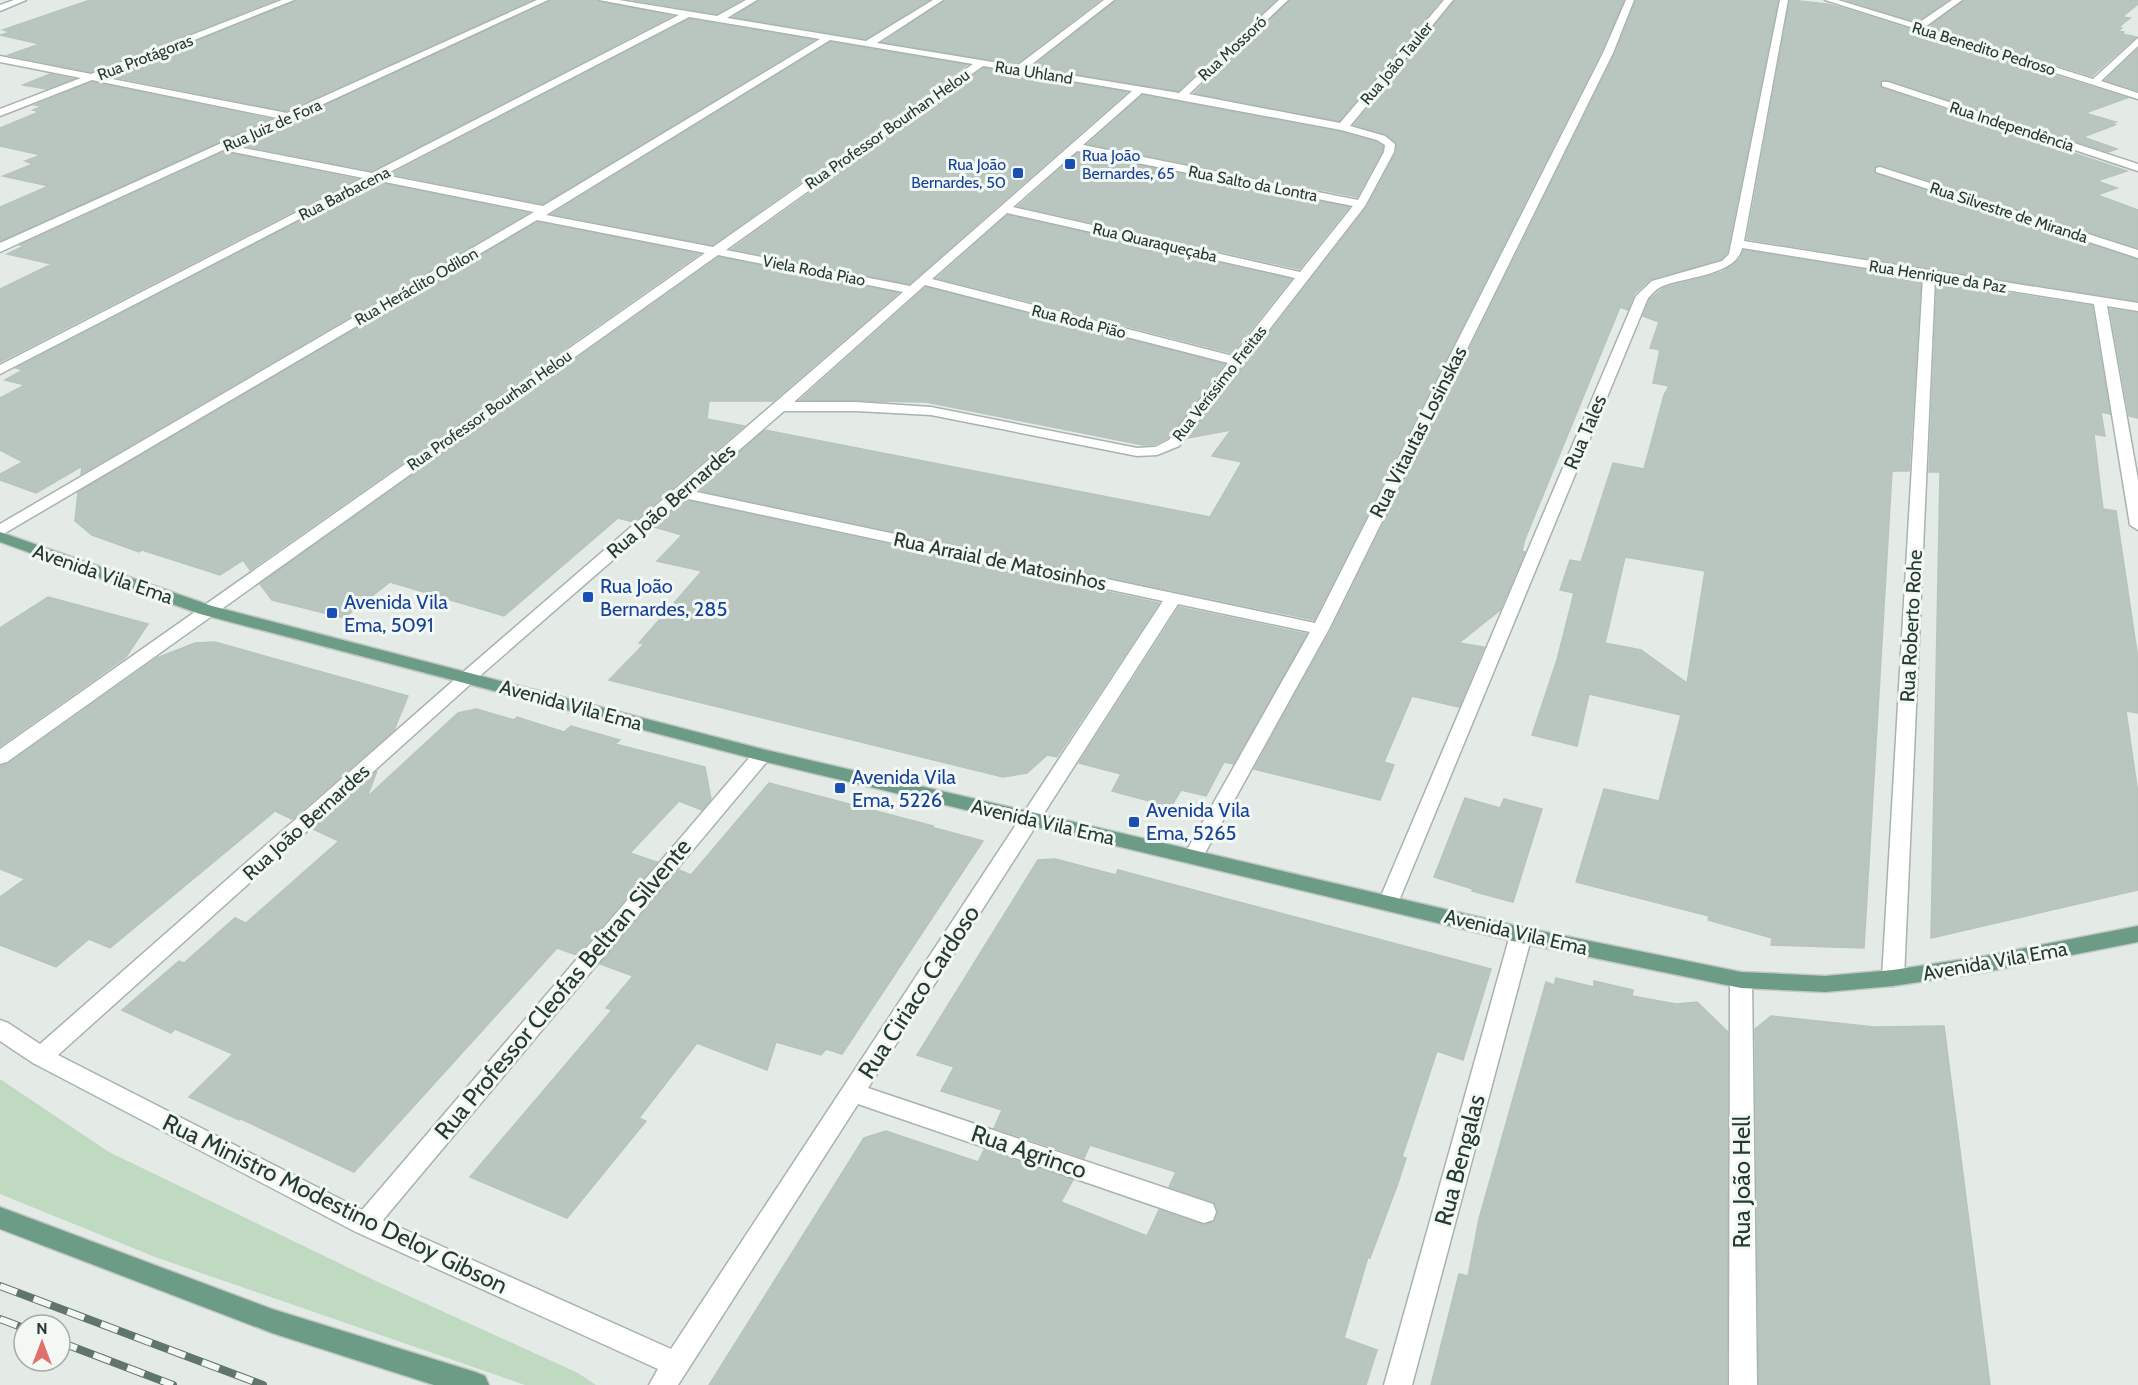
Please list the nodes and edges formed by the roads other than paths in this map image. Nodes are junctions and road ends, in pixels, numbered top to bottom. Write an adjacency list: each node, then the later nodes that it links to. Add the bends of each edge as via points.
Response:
1 (22, 0): 14 (street)
2 (290, 0): 24 (street, Rua Protágoras)
3 (544, 0): 31 (street, Rua Juiz de Fora)
4 (603, 0): 15 (street, Rua Uhland)
5 (753, 0): 16 (street)
6 (939, 0): 19 (street)
7 (1110, 0): 23 (street)
8 (1284, 0): 28 (street, Rua Mossoró)
9 (1449, 0): 32 (street, Rua João Tauler)
10 (1630, 0): 60 (street, Rua Vitautas Losinskas, via 1608,53)
11 (1784, 0): 42 (street, Rua Tales)
12 (1829, 0): 17 (street, Rua Benedito Pedroso)
13 (1958, 0): 17 (street)
14 (0, 8)
15 (688, 14): 16 (street, Rua Uhland); 38 (street, Rua Barbacena)
16 (718, 19): 18 (street, Rua Uhland)
17 (1918, 28): 25 (street, Rua Benedito Pedroso)
18 (829, 37): 19 (street, Rua Uhland); 41 (street, Rua Heráclito Odilon)
19 (868, 44): 22 (street, Rua Uhland)
20 (2137, 44): 25 (street)
21 (0, 59): 24 (street)
22 (980, 63): 23 (street, Rua Uhland); 44 (street, Rua Professor Bourhan Helou)
23 (1018, 70): 27 (street, Rua Uhland)
24 (93, 77): 30 (street, Rua Protágoras); 31 (street)
25 (2095, 82): 29 (street, Rua Benedito Pedroso)
26 (1885, 84): 36 (street, Rua Independência)
27 (1140, 89): 28 (street, Rua Uhland); 35 (street, Rua João Bernardes)
28 (1181, 96): 32 (street, Rua Uhland)
29 (2138, 96)
30 (0, 113)
31 (289, 117): 34 (street, Rua Juiz de Fora)
32 (1343, 127): 33 (street, Rua Uhland)
33 (1390, 144): 39 (street, Rua Veríssimo Freitas)
34 (222, 147): 38 (street, Viela Roda Piao); 43 (street, Rua Juiz de Fora)
35 (1075, 147): 39 (street, Rua Salto da Lontra); 40 (street, Rua João Bernardes)
36 (2138, 168)
37 (1880, 170): 45 (street, Rua Silvestre de Miranda)
38 (375, 177): 41 (street, Viela Roda Piao); 52 (street, Rua Barbacena)
39 (1361, 204): 47 (street, Rua Veríssimo Freitas)
40 (1005, 209): 47 (street, Rua Quaraqueçaba); 48 (street, Rua João Bernardes)
41 (539, 213): 44 (street, Viela Roda Piao); 56 (street, Rua Heráclito Odilon)
42 (1737, 244): 46 (street, Rua Henrique da Paz); 66 (street, Rua Tales, via 1735,255 1725,264 1656,284 1642,296)
43 (0, 248)
44 (714, 251): 48 (street, Viela Roda Piao); 59 (street, Rua Professor Bourhan Helou)
45 (2138, 254)
46 (1929, 274): 49 (street, Rua Henrique da Paz); 69 (street, Rua Roberto Rohe)
47 (1305, 277): 51 (street, Rua Veríssimo Freitas)
48 (918, 286): 51 (street, Rua Roda Pião); 53 (street, Rua João Bernardes)
49 (2100, 302): 50 (street, Rua Henrique da Paz); 55 (street)
50 (2138, 307)
51 (1236, 361): 53 (street, Rua Veríssimo Freitas, via 1174,442 1149,453 931,411)
52 (0, 370)
53 (780, 407): 54 (street, Rua João Bernardes)
54 (681, 493): 58 (street, Rua Arraial de Matosinhos); 61 (street, Rua João Bernardes)
55 (2138, 525)
56 (0, 531)
57 (0, 537): 59 (main road, Avenida Vila Ema)
58 (1173, 598): 60 (street, Rua Arraial de Matosinhos); 64 (street, Rua Ciriaco Cardoso)
59 (206, 610): 61 (main road, Avenida Vila Ema); 63 (street, Rua Professor Bourhan Helou)
60 (1320, 629): 65 (street, Rua Vitautas Losinskas)
61 (468, 677): 62 (main road, Avenida Vila Ema); 72 (street, Rua João Bernardes)
62 (762, 755): 64 (main road, Avenida Vila Ema); 76 (street, Rua Professor Cleofas Beltran Silvente)
63 (0, 758)
64 (1031, 819): 65 (main road, Avenida Vila Ema); 73 (street, Rua Ciriaco Cardoso)
65 (1193, 857): 66 (main road, Avenida Vila Ema)
66 (1388, 903): 67 (main road, Avenida Vila Ema)
67 (1521, 934): 70 (main road, Avenida Vila Ema); 79 (street, Rua Bengalas)
68 (2138, 934): 69 (main road, Avenida Vila Ema)
69 (1893, 978): 70 (main road, Avenida Vila Ema, via 1825,984)
70 (1741, 980): 80 (street, Rua João Hell)
71 (0, 1029): 72 (street, Rua Ministro Modestino Deloy Gibson)
72 (41, 1057): 76 (street, Rua Ministro Modestino Deloy Gibson)
73 (853, 1093): 74 (street, Rua Agrinco); 77 (street, Rua Ciriaco Cardoso)
74 (1204, 1212)
75 (0, 1218): 78 (main road, via 272,1320)
76 (365, 1224): 77 (street, Rua Ministro Modestino Deloy Gibson)
77 (670, 1375)
78 (475, 1385)
79 (1398, 1385)
80 (1743, 1385)

